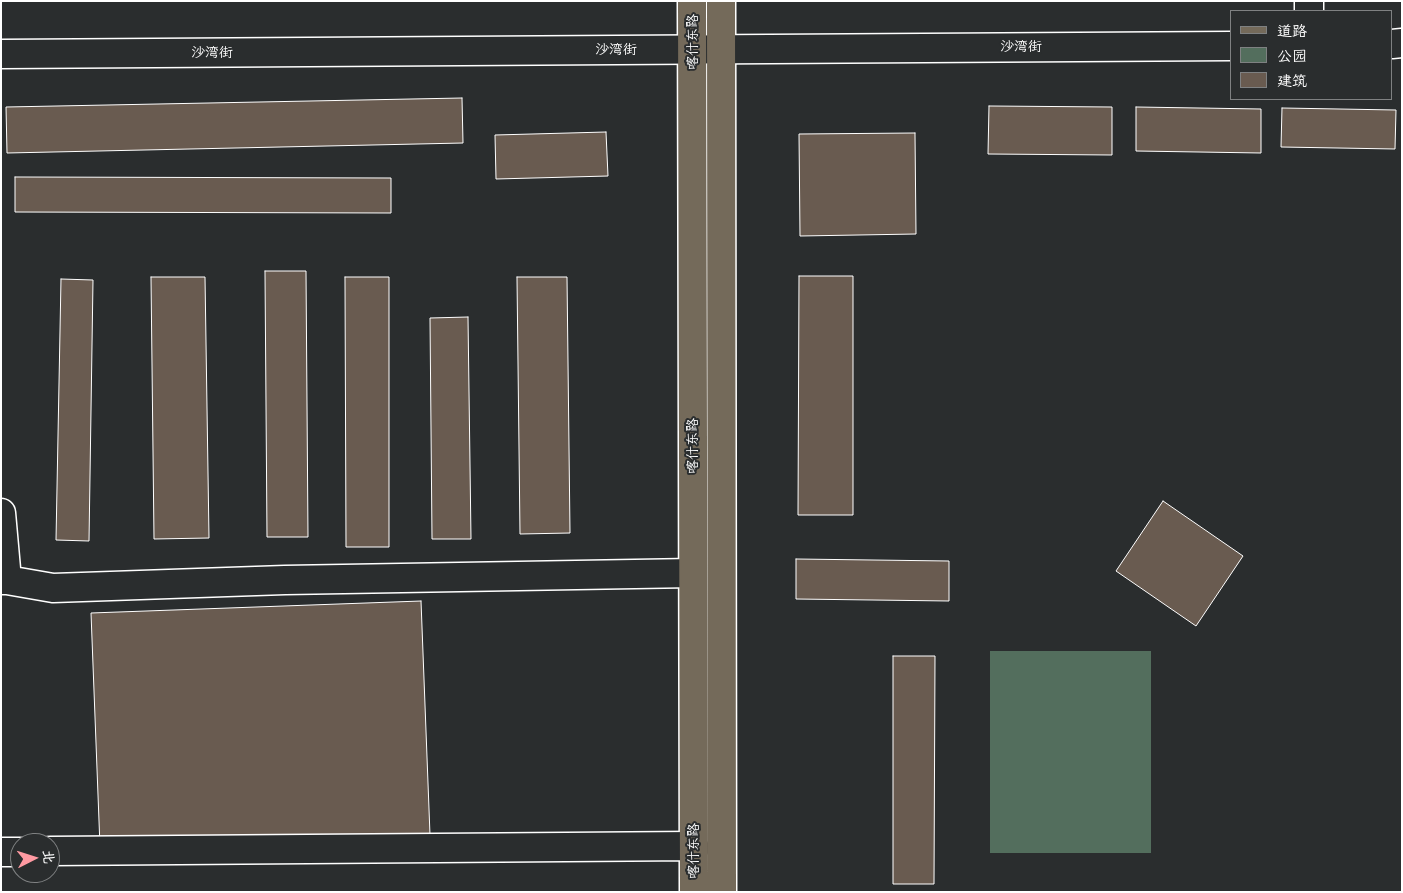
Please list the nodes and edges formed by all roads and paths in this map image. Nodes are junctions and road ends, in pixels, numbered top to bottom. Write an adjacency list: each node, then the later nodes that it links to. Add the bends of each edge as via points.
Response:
1 (692, 1): 4 (main road, 喀什东路)
2 (721, 1): 5 (main road, 喀什东路)
3 (1230, 46): 5 (street, 沙湾街)
4 (693, 49): 5 (street, 沙湾街); 6 (street, 沙湾街); 8 (main road, 喀什东路)
5 (722, 49): 13 (main road, 喀什东路)
6 (1, 54)
7 (1, 513): 9 (street)
8 (693, 573): 9 (street, via 53,588); 10 (main road, 喀什东路)
9 (4, 580)
10 (694, 847): 11 (street); 12 (main road, 喀什东路)
11 (60, 851)
12 (694, 892)
13 (722, 892)

